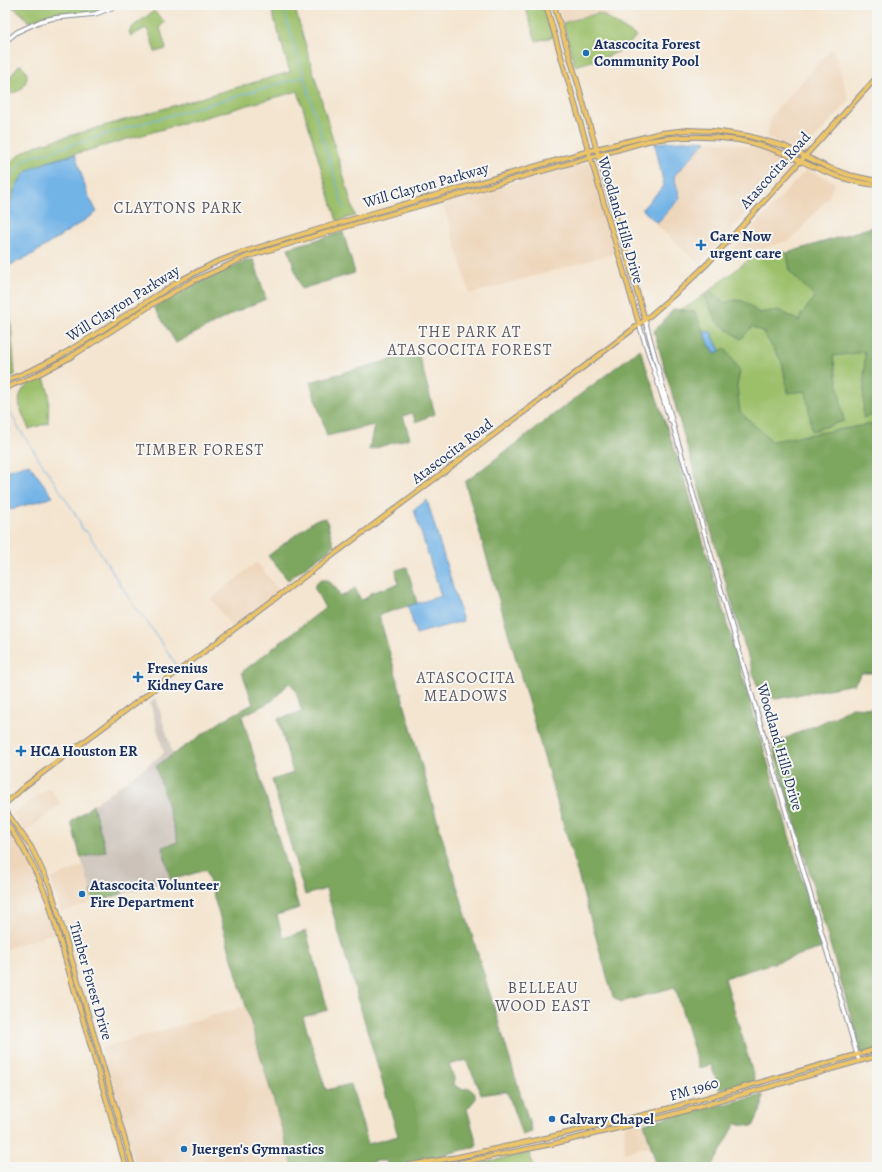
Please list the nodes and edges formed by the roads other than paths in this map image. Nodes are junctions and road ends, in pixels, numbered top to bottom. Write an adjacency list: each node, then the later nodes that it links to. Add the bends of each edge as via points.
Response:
1 (119, 5): 4 (street, via 95,14 41,21 17,32)
2 (546, 5): 7 (main road, Woodland Hills Drive)
3 (554, 5): 6 (main road, Woodland Hills Drive)
4 (5, 42)
5 (877, 76): 9 (main road, Atascocita Road)
6 (596, 149): 7 (main road, Will Clayton Parkway); 8 (main road, Woodland Hills Drive); 9 (main road, Will Clayton Parkway, via 661,133 688,130 748,136 784,146)
7 (590, 151): 10 (main road, Woodland Hills Drive); 14 (main road, Will Clayton Parkway)
8 (598, 156): 10 (main road, Will Clayton Parkway); 11 (main road, Will Clayton Parkway, via 652,141 697,137 750,143); 19 (main road, Woodland Hills Drive)
9 (804, 156): 11 (main road, Atascocita Road); 12 (main road, Will Clayton Parkway)
10 (591, 158): 16 (main road, Will Clayton Parkway); 20 (main road, Woodland Hills Drive)
11 (799, 161): 12 (main road, Will Clayton Parkway, via 830,174); 27 (main road, Atascocita Road, via 708,263)
12 (853, 179): 13 (main road, Will Clayton Parkway); 15 (main road, Will Clayton Parkway)
13 (877, 181)
14 (478, 183): 16 (main road); 17 (main road, Will Clayton Parkway)
15 (877, 185)
16 (480, 189): 18 (main road, Will Clayton Parkway)
17 (424, 199): 18 (main road); 21 (main road, Will Clayton Parkway)
18 (426, 204): 22 (main road, Will Clayton Parkway)
19 (615, 216): 20 (main road); 27 (main road, Woodland Hills Drive)
20 (608, 217): 28 (main road, Woodland Hills Drive)
21 (303, 234): 22 (main road); 23 (main road, Will Clayton Parkway, via 240,253)
22 (305, 240): 24 (main road, Will Clayton Parkway, via 246,257)
23 (208, 266): 24 (main road); 25 (main road, Will Clayton Parkway)
24 (211, 272): 26 (main road, Will Clayton Parkway)
25 (160, 293): 26 (main road); 29 (main road, Will Clayton Parkway)
26 (163, 298): 30 (main road, Will Clayton Parkway)
27 (645, 320): 28 (main road, Atascocita Road); 33 (street, Woodland Hills Drive)
28 (639, 324): 33 (street, Woodland Hills Drive); 34 (main road, Atascocita Road, via 16,793)
29 (83, 342): 30 (main road); 31 (main road, Will Clayton Parkway, via 34,369)
30 (87, 347): 32 (main road, Will Clayton Parkway, via 51,368)
31 (5, 381)
32 (5, 388)
33 (677, 440): 40 (street, Woodland Hills Drive)
34 (5, 804)
35 (5, 810): 38 (main road, Timber Forest Drive, via 31,847 50,886)
36 (5, 821): 39 (main road, Timber Forest Drive, via 25,849 44,888)
37 (877, 1049): 40 (main road, FM 1960 / FM 1960)
38 (99, 1053): 39 (main road); 43 (main road, Timber Forest Drive)
39 (93, 1055): 44 (main road, Timber Forest Drive)
40 (857, 1055): 42 (street, Woodland Hills Drive); 47 (main road, FM 1960 / FM 1960, via 656,1112 496,1149)
41 (877, 1056): 42 (main road, FM 1960 / FM 1960)
42 (859, 1061): 48 (main road, FM 1960 / FM 1960, via 664,1117 552,1144)
43 (129, 1155): 44 (main road); 46 (main road, Timber Forest Drive)
44 (123, 1157): 45 (main road, Timber Forest Drive)
45 (126, 1167)
46 (133, 1167)
47 (397, 1167)
48 (438, 1167)

